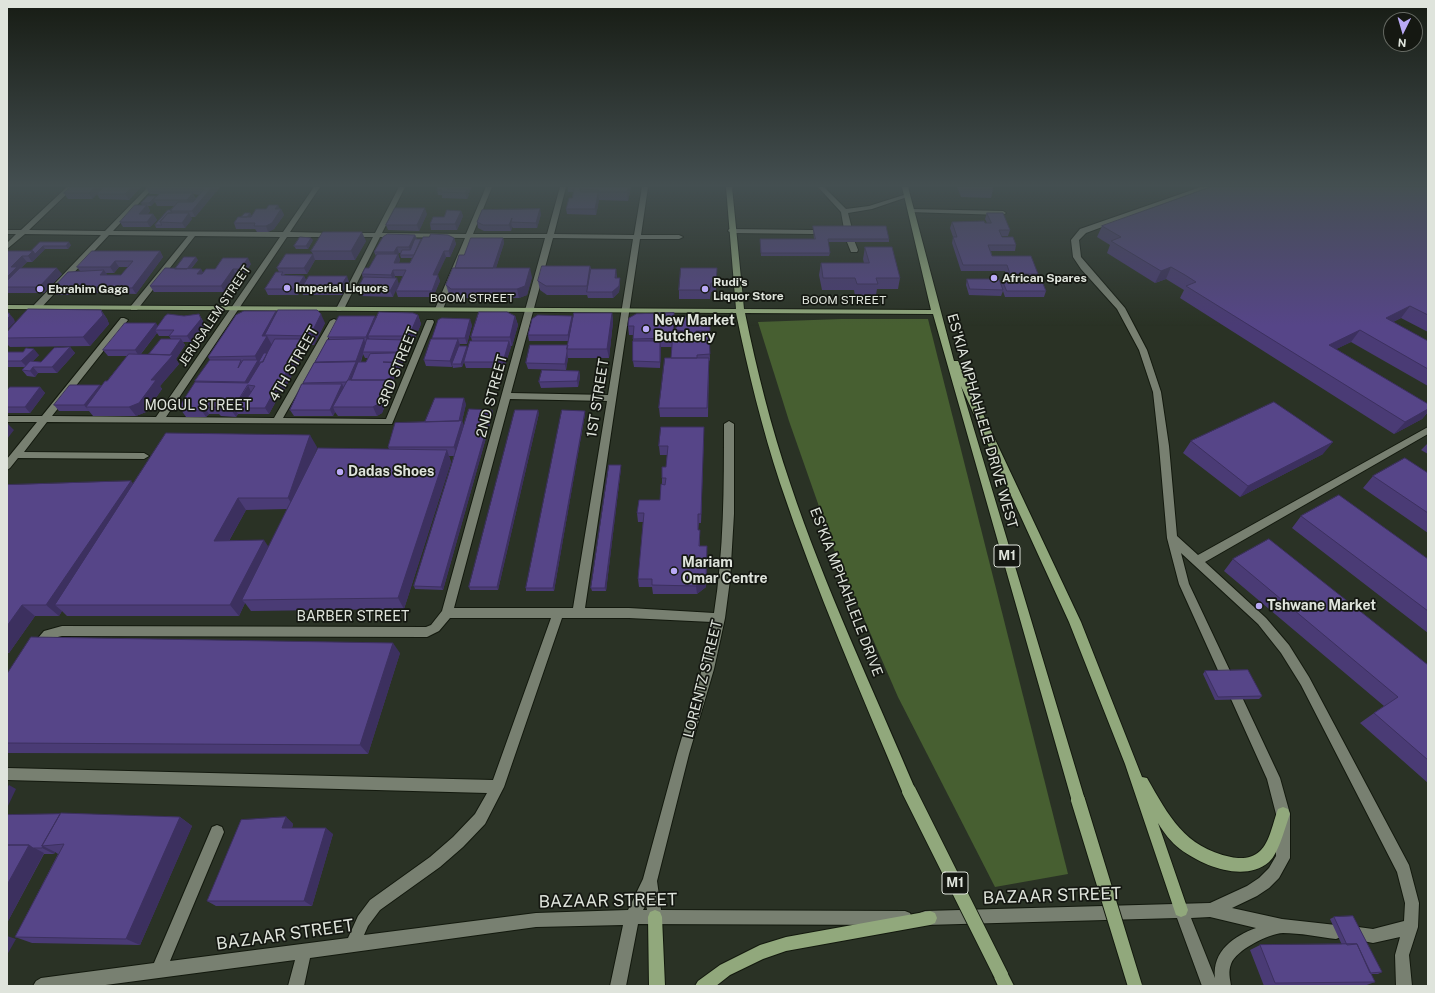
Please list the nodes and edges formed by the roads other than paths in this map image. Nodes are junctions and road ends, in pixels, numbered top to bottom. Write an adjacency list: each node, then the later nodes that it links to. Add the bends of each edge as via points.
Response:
1 (22, 233): 19 (street)
2 (107, 233): 22 (street)
3 (136, 233): 10 (street)
4 (550, 233): 14 (street, 2ND STREET)
5 (638, 233): 15 (street, 1ST STREET)
6 (732, 233): 29 (main road, ES'KIA MPHAHLELE DRIVE / M1)
7 (772, 233): 17 (street)
8 (917, 233): 30 (main road, ES'KIA MPHAHLELE DRIVE WEST / M1)
9 (1081, 233): 47 (street, via 1076,240 1075,249 1081,262 1121,308 1139,343 1157,392)
10 (193, 234): 11 (street); 23 (street)
11 (285, 234): 12 (street); 24 (street, JERUSALEM STREET)
12 (378, 235): 13 (street); 25 (street)
13 (469, 236): 14 (street); 26 (street)
14 (549, 237): 15 (street); 27 (street, 2ND STREET)
15 (637, 237): 16 (street); 28 (street, 1ST STREET)
16 (679, 238)
17 (773, 242)
18 (851, 242): 20 (street)
19 (7, 247)
20 (854, 250)
21 (7, 307): 22 (main road, BOOM STREET)
22 (37, 307): 23 (main road, BOOM STREET)
23 (134, 308): 24 (main road, BOOM STREET)
24 (235, 308): 25 (main road, BOOM STREET); 39 (street, JERUSALEM STREET)
25 (340, 309): 26 (main road, BOOM STREET)
26 (439, 310): 27 (main road, BOOM STREET)
27 (530, 310): 28 (main road, BOOM STREET); 35 (street, 2ND STREET)
28 (626, 310): 29 (main road, BOOM STREET); 36 (street, 1ST STREET)
29 (740, 311): 30 (main road, BOOM STREET); 74 (main road, ES'KIA MPHAHLELE DRIVE / M1, bridge, via 755,381 785,483 841,632 910,791)
30 (936, 312): 34 (main road, ES'KIA MPHAHLELE DRIVE WEST / M1)
31 (124, 320): 38 (street)
32 (334, 321): 40 (street, 4TH STREET)
33 (430, 322): 41 (street, 3RD STREET)
34 (941, 332): 56 (main road, via 1075,622); 80 (main road, ES'KIA MPHAHLELE DRIVE WEST / M1, bridge)
35 (506, 396): 36 (street); 49 (street, 2ND STREET)
36 (612, 398): 51 (street, 1ST STREET)
37 (7, 419): 38 (street, MOGUL STREET)
38 (44, 419): 39 (street, MOGUL STREET); 44 (street)
39 (158, 420): 40 (street, MOGUL STREET)
40 (277, 420): 41 (street, MOGUL STREET)
41 (390, 422)
42 (729, 424): 52 (street, LORENTZ STREET, via 729,514 725,580)
43 (1428, 430): 48 (street)
44 (15, 455): 45 (street); 46 (street)
45 (144, 456)
46 (7, 466)
47 (1172, 538): 48 (street); 54 (street, via 1184,584)
48 (1197, 561): 68 (street, via 1262,621 1298,668 1404,870 1412,903)
49 (448, 613): 50 (street); 53 (street, BARBER STREET, via 435,628 426,632 62,631 48,635)
50 (558, 614): 51 (street); 58 (street)
51 (578, 614): 52 (street, via 629,613)
52 (719, 618): 61 (street, LORENTZ STREET, via 708,669)
53 (30, 657)
54 (1225, 673)
55 (1237, 699): 59 (street, via 1273,778)
56 (1131, 764): 59 (main road, via 1167,826 1178,838 1219,861 1245,864 1259,861 1266,856); 62 (main road)
57 (7, 774): 58 (street)
58 (497, 787): 71 (street, via 480,819 458,842 435,862 375,905 363,921)
59 (1283, 814): 63 (street, via 1283,858 1274,873 1252,891)
60 (217, 832): 73 (street)
61 (650, 881): 64 (street, LORENTZ STREET); 65 (street, LORENTZ STREET)
62 (1181, 910): 63 (street, BAZAAR STREET); 66 (street, BAZAAR STREET); 81 (street)
63 (1210, 910): 67 (street)
64 (632, 917): 65 (street, BAZAAR STREET); 71 (street, BAZAAR STREET, via 536,920); 77 (street, LORENTZ STREET)
65 (655, 917): 66 (street, BAZAAR STREET); 78 (main road)
66 (930, 918): 79 (main road, via 786,944 760,952 725,970)
67 (1282, 926): 69 (street); 82 (street, via 1235,946 1226,956 1222,971)
68 (1411, 927): 70 (street, via 1373,936); 83 (street, via 1402,955)
69 (1336, 932)
70 (1358, 934)
71 (353, 944): 72 (street, BAZAAR STREET)
72 (304, 951): 73 (street, BAZAAR STREET); 76 (street)
73 (159, 970): 75 (street, BAZAAR STREET)
74 (1003, 981)
75 (41, 986)
76 (296, 986)
77 (618, 986)
78 (656, 986)
79 (703, 986)
80 (1135, 986)
81 (1210, 986)
82 (1223, 986)
83 (1404, 986)

